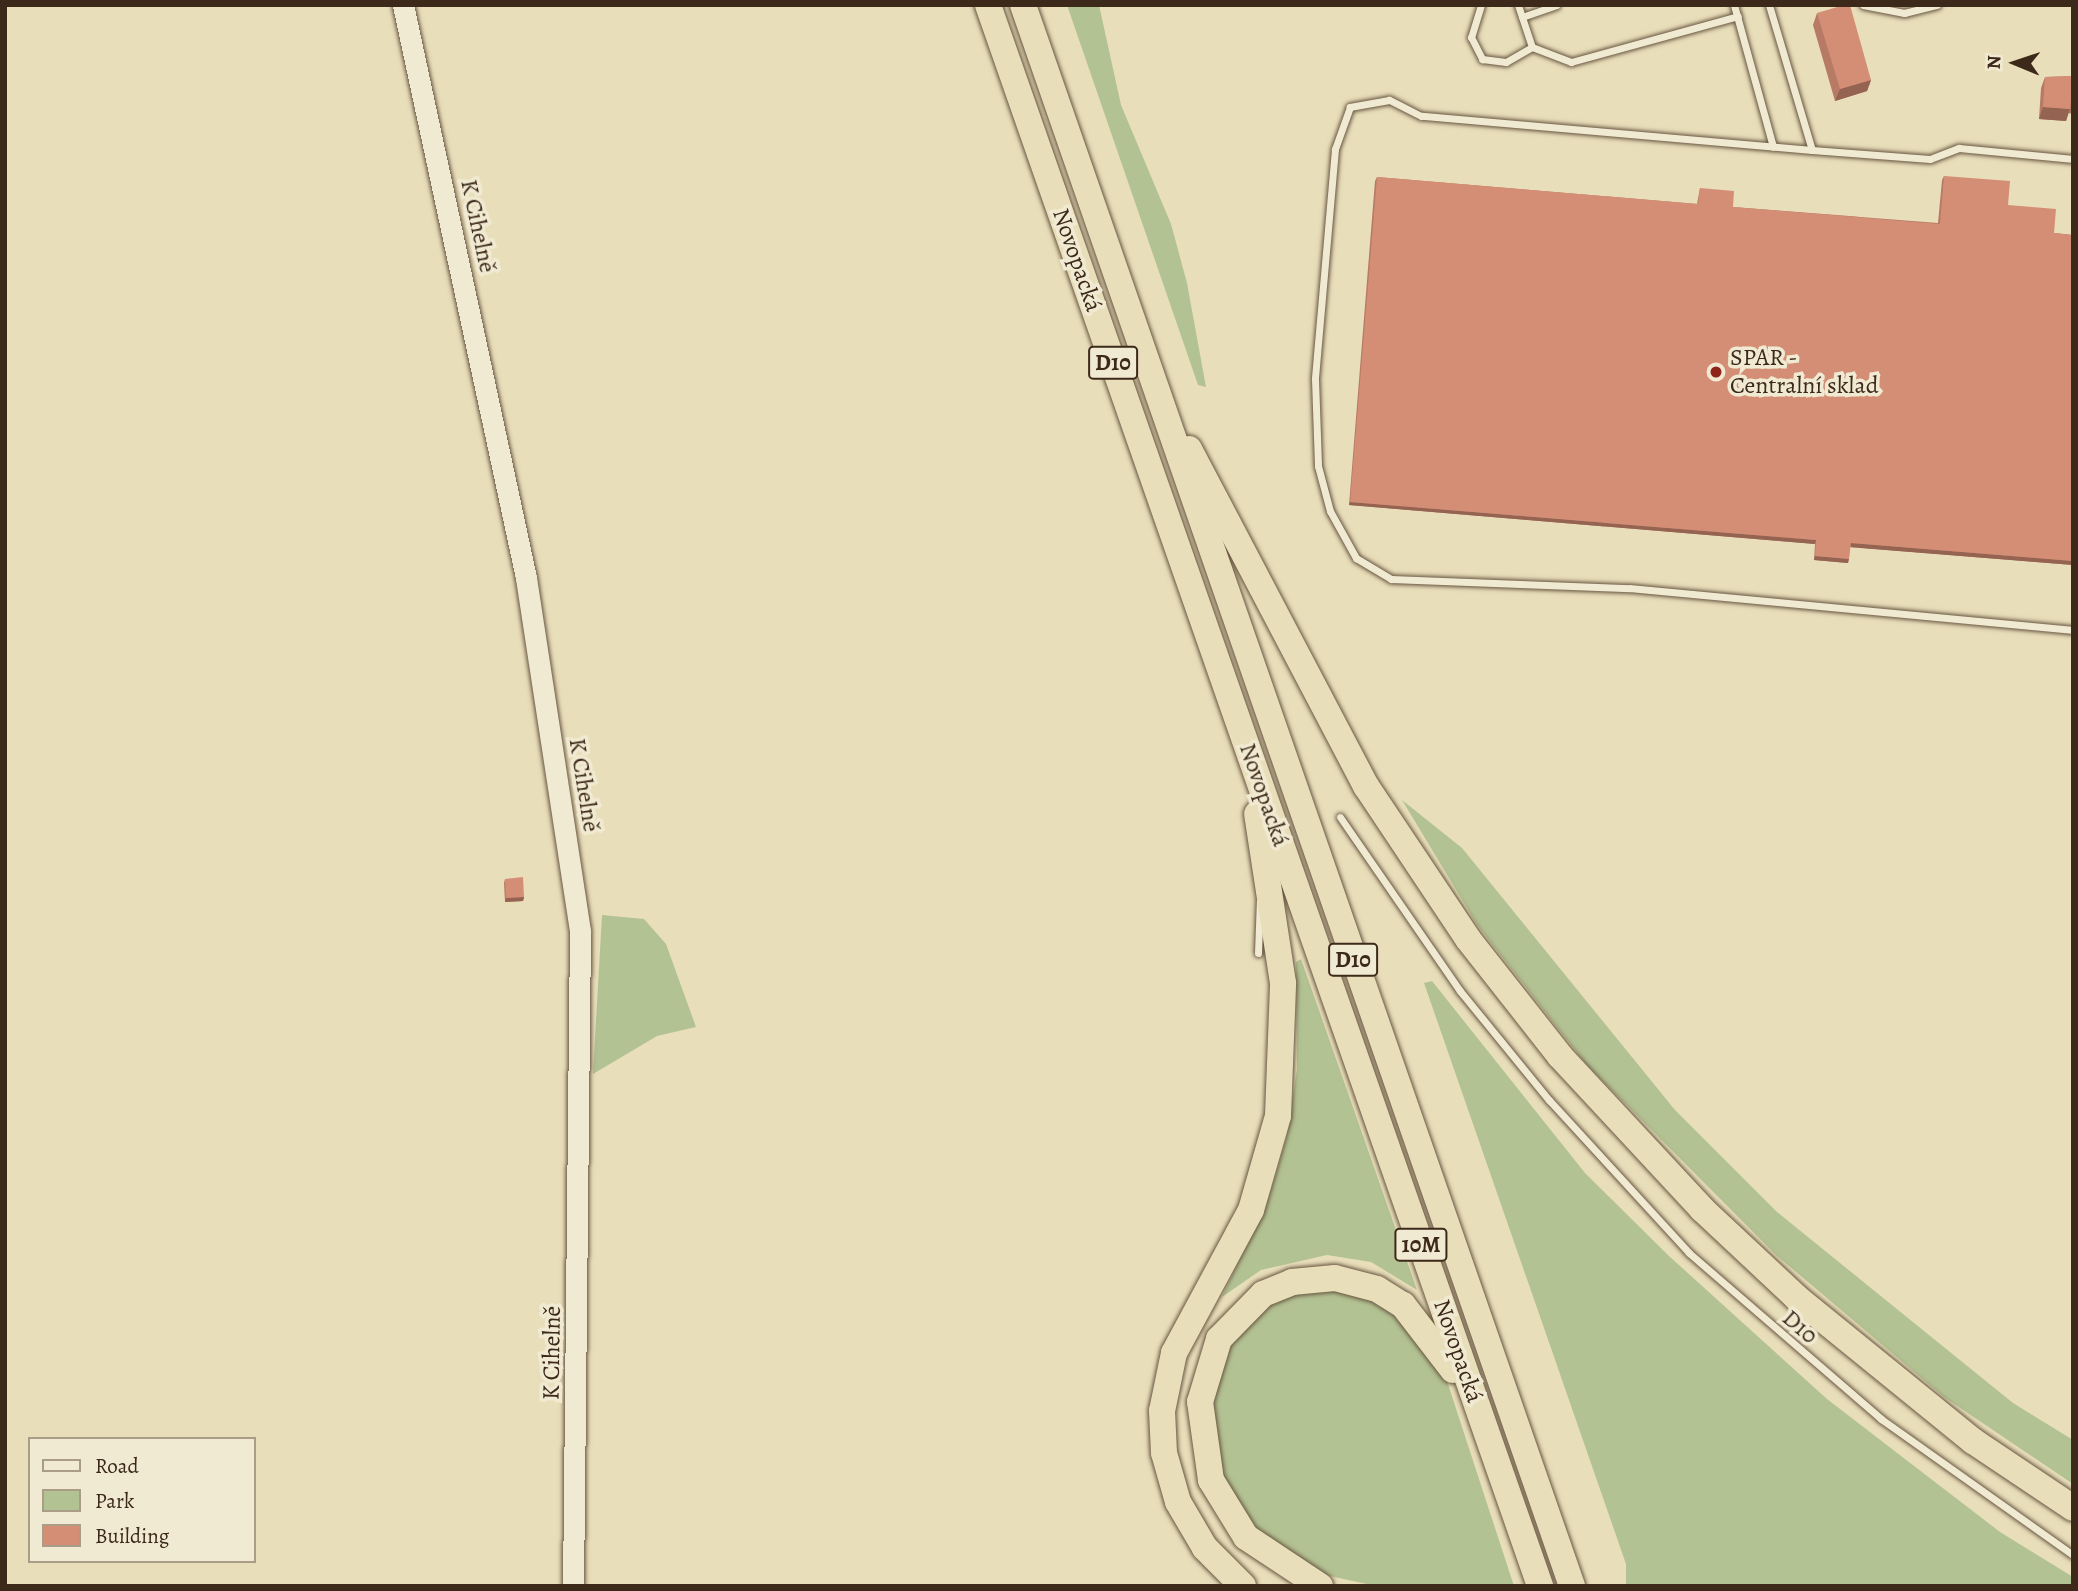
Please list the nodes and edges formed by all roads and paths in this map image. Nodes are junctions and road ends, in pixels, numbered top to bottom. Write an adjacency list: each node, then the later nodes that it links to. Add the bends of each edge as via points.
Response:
1 (404, 5): 28 (street, K Cihelně, via 526,578 580,932)
2 (988, 5): 19 (highway, Novopacká / D10)
3 (1023, 5): 17 (highway, Novopacká / D10)
4 (1482, 5): 13 (lane, via 1471,37 1482,59 1506,62)
5 (1518, 5): 12 (lane)
6 (1556, 5): 12 (lane)
7 (1734, 5): 11 (lane)
8 (1769, 5): 15 (lane)
9 (1863, 5): 10 (lane, via 1904,13)
10 (1937, 5)
11 (1738, 16): 13 (lane, via 1572,62); 14 (lane)
12 (1522, 17): 13 (lane)
13 (1532, 47)
14 (1773, 147): 15 (lane); 18 (lane, via 1421,116 1389,100 1350,107 1335,149 1315,379 1318,467 1330,511 1356,558 1391,579 1630,588)
15 (1812, 150): 16 (lane, via 1930,159 1959,148)
16 (2073, 159)
17 (1143, 356): 24 (highway, via 1335,735 1468,939 1559,1056 1702,1209 1797,1298 1973,1441); 26 (highway, Novopacká / D10)
18 (2073, 630)
19 (1238, 720): 21 (highway); 23 (highway, Novopacká / 10M)
20 (1340, 817): 25 (lane, D10, via 1460,990 1549,1100 1689,1253 1881,1419)
21 (1268, 870): 22 (lane, via 1257,909); 29 (highway, via 1286,1029 1278,1116 1251,1210 1174,1353 1162,1411 1164,1453 1178,1502 1205,1548)
22 (1258, 953)
23 (1483, 1423): 27 (highway, via 1424,1325 1377,1289 1335,1278 1306,1279 1250,1303 1211,1354 1200,1402 1202,1448 1235,1524); 30 (highway, Novopacká / 10M)
24 (2073, 1508)
25 (2073, 1555)
26 (1568, 1575)
27 (1312, 1582)
28 (573, 1586)
29 (1243, 1586)
30 (1540, 1586)

